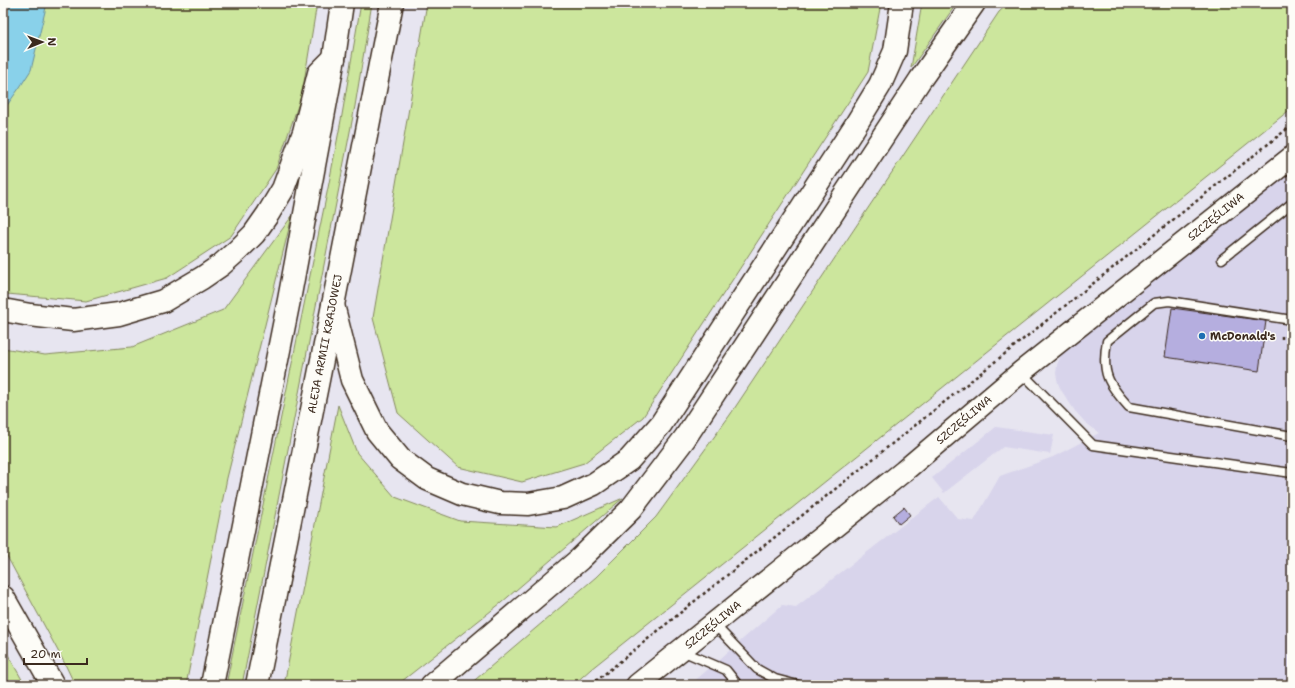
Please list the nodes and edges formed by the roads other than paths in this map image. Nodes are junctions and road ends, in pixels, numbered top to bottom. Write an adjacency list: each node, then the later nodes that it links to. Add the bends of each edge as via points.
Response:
1 (342, 3): 5 (main road)
2 (392, 3): 9 (main road, ALEJA ARMII KRAJOWEJ)
3 (902, 3): 9 (main road, via 895,51 880,85 855,126 661,424 629,460 594,484 563,498 528,504 500,503 462,494 427,479 400,459 377,431 352,380)
4 (974, 3): 22 (main road, via 920,80 685,438 631,509 580,559)
5 (334, 58): 10 (main road, via 319,73 304,132 283,189 254,234 221,264 163,301 119,314 73,320); 20 (main road, via 289,300)
6 (1292, 157): 12 (street, SZCZĘŚLIWA)
7 (1292, 203): 8 (lane)
8 (1222, 259)
9 (333, 305): 21 (main road, ALEJA ARMII KRAJOWEJ)
10 (3, 310)
11 (1292, 320): 13 (lane, via 1169,301 1154,303 1107,341 1104,356 1106,373 1113,390 1129,407)
12 (1021, 372): 14 (lane, via 1093,444); 16 (street, SZCZĘŚLIWA, via 904,471)
13 (1291, 436)
14 (1292, 473)
15 (3, 597): 19 (main road)
16 (714, 624): 17 (street, SZCZĘŚLIWA); 18 (lane, via 757,669 775,679)
17 (681, 650): 23 (street, SZCZĘŚLIWA); 24 (lane, via 726,670)
18 (792, 684)
19 (53, 685)
20 (212, 685)
21 (257, 685)
22 (432, 685)
23 (637, 685)
24 (738, 685)

